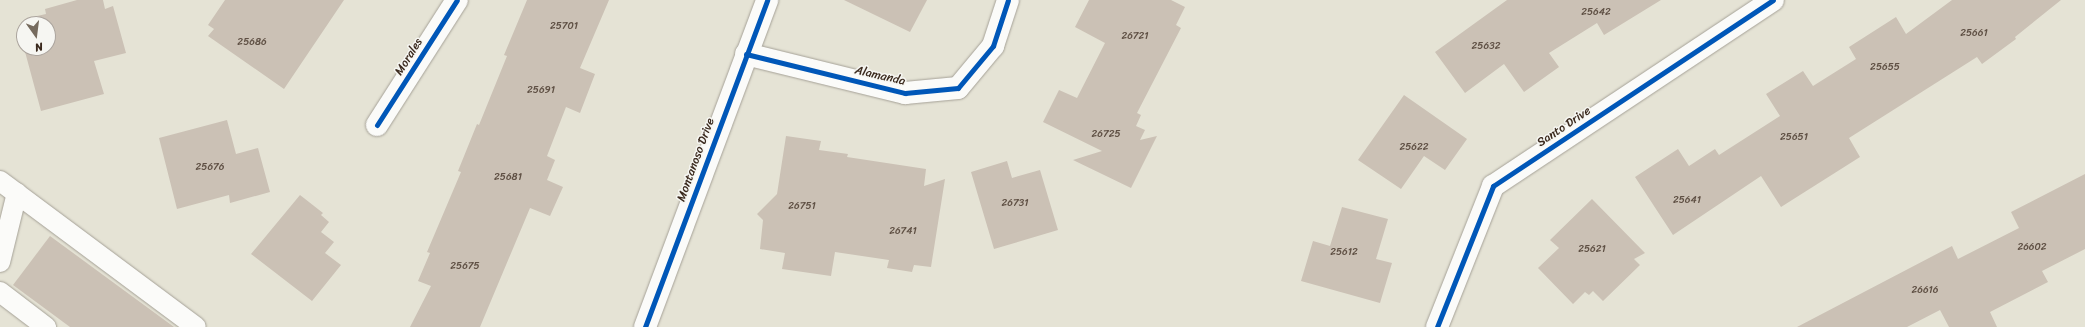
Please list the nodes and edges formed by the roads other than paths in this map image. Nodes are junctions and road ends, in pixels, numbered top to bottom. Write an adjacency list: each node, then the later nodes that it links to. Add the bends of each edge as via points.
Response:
1 (457, 0): 6 (street, Morales)
2 (767, 0): 5 (street, Montanoso Drive)
3 (1008, 0): 5 (street, Alamanda, via 993,46 958,88 905,93)
4 (1773, 0): 14 (street, Santo Drive, via 1493,186)
5 (746, 54): 13 (street, Montanoso Drive)
6 (378, 125)
7 (0, 181): 8 (lane)
8 (17, 193): 9 (lane); 12 (lane)
9 (0, 262)
10 (0, 292): 11 (lane)
11 (46, 327)
12 (196, 327)
13 (645, 327)
14 (1437, 327)

